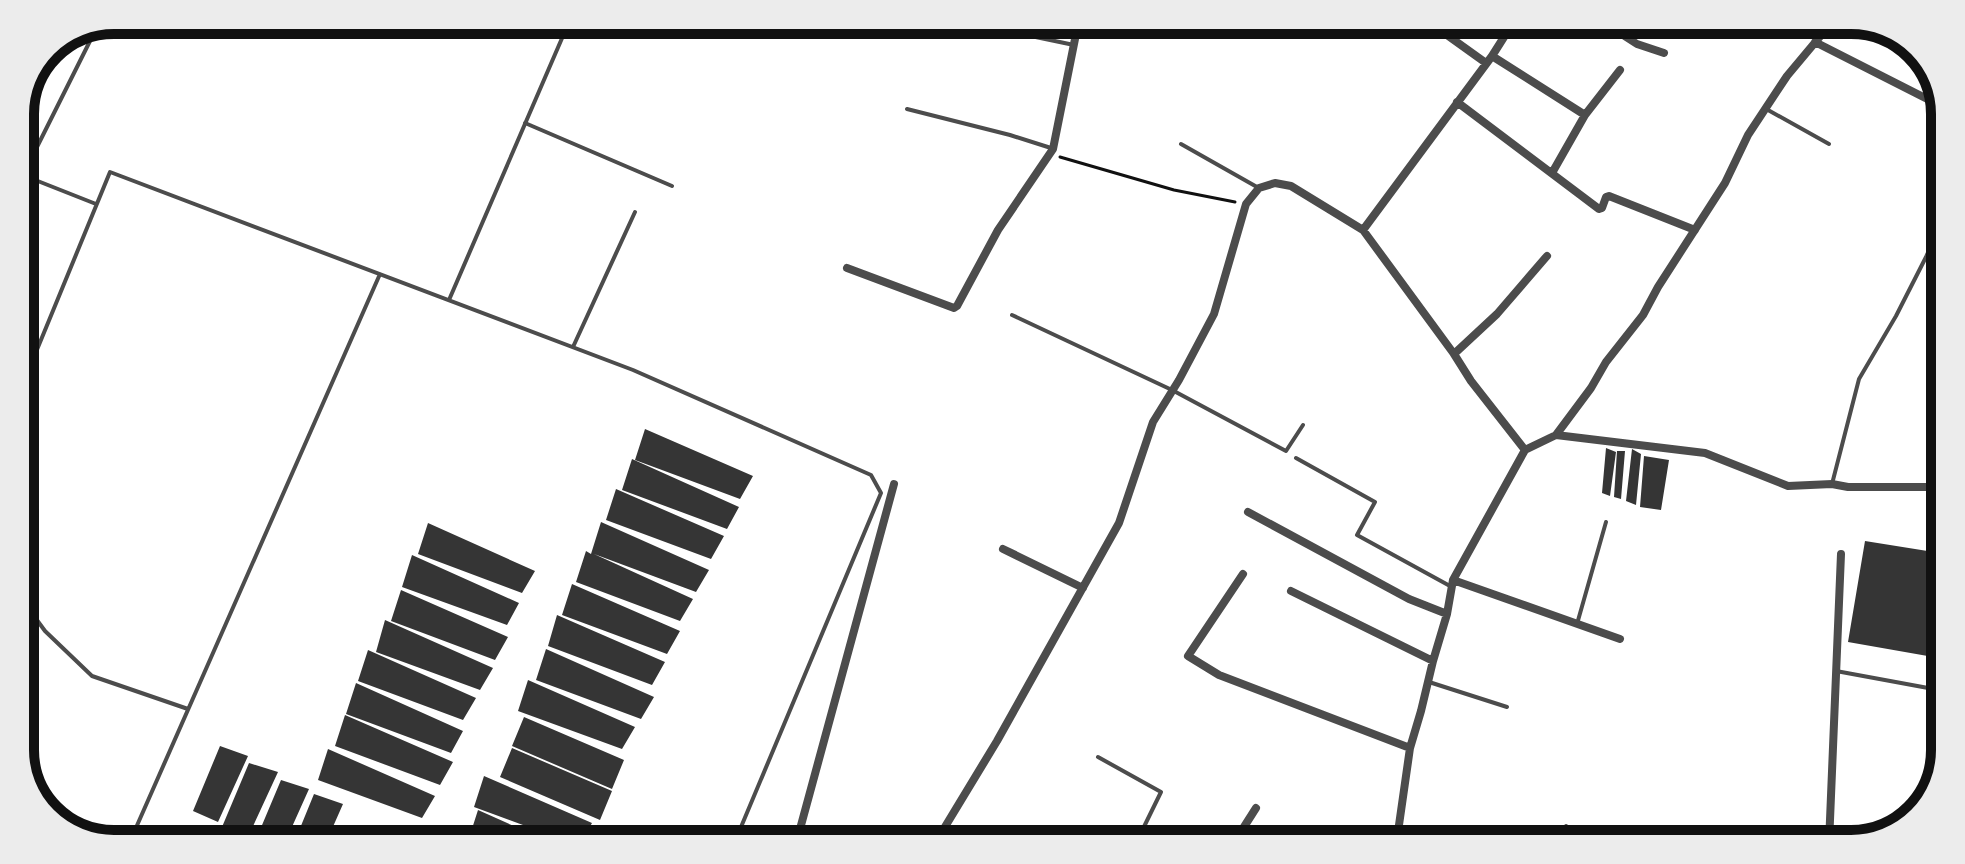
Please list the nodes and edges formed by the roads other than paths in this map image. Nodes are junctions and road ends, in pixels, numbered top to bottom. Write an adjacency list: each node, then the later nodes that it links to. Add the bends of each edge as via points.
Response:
1 (564, 34): 21 (lane)
2 (962, 34): 3 (lane)
3 (985, 34)
4 (1021, 34): 12 (lane)
5 (1076, 34): 12 (street)
6 (1448, 34): 14 (street)
7 (1506, 34): 14 (street)
8 (1621, 34): 13 (street)
9 (1822, 34): 11 (street)
10 (92, 38): 24 (lane)
11 (1815, 42): 16 (street); 18 (street)
12 (1074, 45): 25 (street)
13 (1664, 53)
14 (1489, 59): 17 (street); 20 (street)
15 (1620, 70): 20 (street)
16 (1929, 100)
17 (1457, 102): 26 (street); 32 (street)
18 (1765, 108): 23 (lane); 33 (street)
19 (907, 109): 25 (lane)
20 (1585, 115): 26 (street)
21 (525, 123): 28 (lane); 38 (lane)
22 (1181, 144): 29 (lane)
23 (1829, 144)
24 (34, 150)
25 (1052, 151): 36 (street, via 954,308)
26 (1552, 173): 33 (street, via 1599,209 1609,196)
27 (34, 179): 30 (lane)
28 (672, 186)
29 (1259, 188): 32 (street, via 1291,186); 43 (street, via 1246,204 1214,314)
30 (96, 204): 37 (lane, via 110,172); 42 (lane)
31 (635, 212): 40 (lane)
32 (1363, 230): 41 (street)
33 (1695, 230): 45 (street, via 1643,315)
34 (1931, 246): 49 (lane, via 1859,379)
35 (1547, 256): 41 (street)
36 (847, 268)
37 (380, 274): 38 (lane); 68 (lane)
38 (449, 300): 40 (lane)
39 (1012, 315): 43 (lane)
40 (573, 347): 74 (lane, via 871,475 881,493)
41 (1454, 354): 46 (street)
42 (34, 357)
43 (1172, 390): 44 (lane, via 1286,451); 57 (street, via 1153,422 1119,523)
44 (1303, 425)
45 (1556, 435): 46 (street); 49 (street, via 1705,453 1788,486)
46 (1525, 450): 56 (street)
47 (1296, 458): 56 (lane, via 1375,502 1357,535)
48 (894, 484): 75 (street)
49 (1832, 484): 50 (street)
50 (1931, 488)
51 (1248, 512): 59 (street)
52 (1606, 522): 61 (lane)
53 (1003, 549): 57 (street)
54 (1841, 554): 64 (street)
55 (1243, 574): 69 (street, via 1188,656 1219,675)
56 (1452, 584): 59 (street); 61 (street)
57 (1083, 588): 76 (street)
58 (1291, 591): 63 (street)
59 (1447, 614): 63 (street)
60 (34, 616): 68 (lane, via 92,676)
61 (1577, 624): 62 (street)
62 (1620, 639)
63 (1433, 661): 65 (street)
64 (1836, 671): 66 (lane); 81 (street)
65 (1428, 682): 67 (lane); 69 (street)
66 (1931, 689)
67 (1507, 707)
68 (189, 709): 73 (lane)
69 (1410, 748): 79 (street)
70 (1098, 757): 77 (lane, via 1161,792)
71 (1256, 808): 78 (street)
72 (1566, 826): 80 (lane)
73 (135, 830)
74 (740, 830)
75 (800, 830)
76 (943, 830)
77 (1142, 830)
78 (1242, 830)
79 (1398, 830)
80 (1565, 830)
81 (1830, 830)

